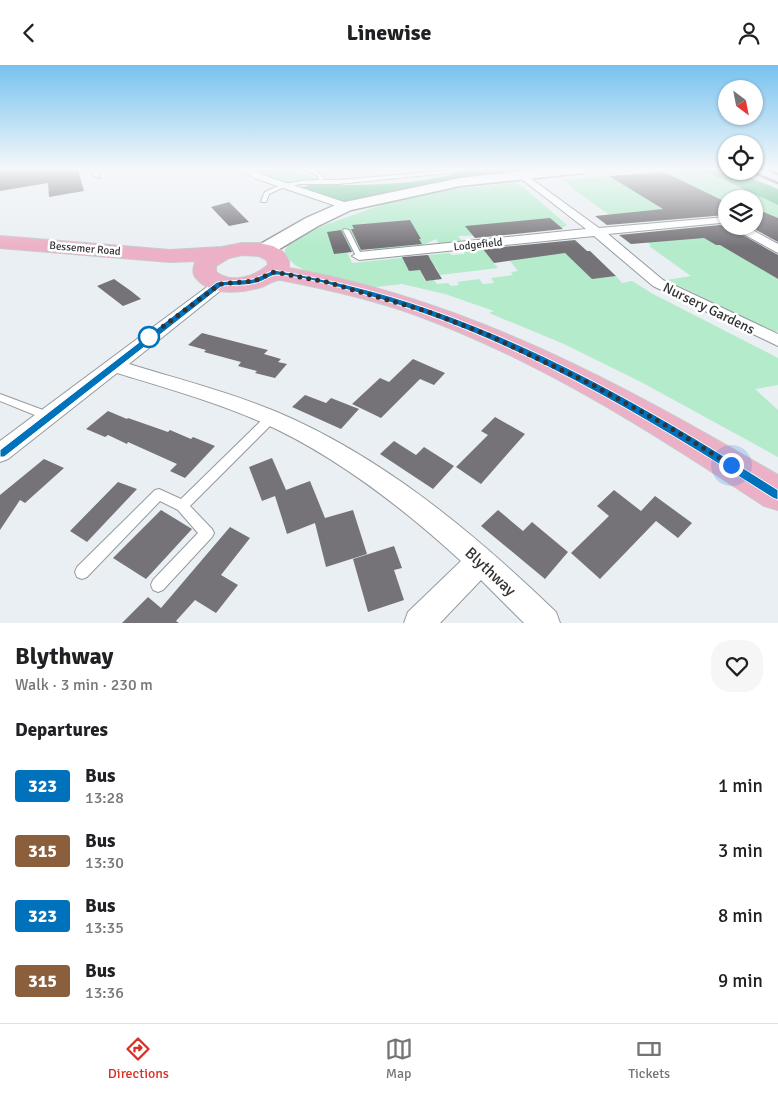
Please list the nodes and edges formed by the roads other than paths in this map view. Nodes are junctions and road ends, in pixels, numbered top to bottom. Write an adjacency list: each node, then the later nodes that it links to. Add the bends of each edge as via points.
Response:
1 (266, 195): 5 (lane)
2 (313, 195): 6 (street)
3 (398, 195): 6 (street)
4 (548, 195): 11 (street)
5 (264, 201)
6 (346, 206): 18 (street, via 312,222)
7 (705, 209): 8 (street, Lodgefield)
8 (718, 217)
9 (718, 221): 11 (street, Lodgefield)
10 (346, 230): 17 (lane)
11 (597, 232): 17 (street, Lodgefield); 20 (street, Nursery Gardens, via 658,283)
12 (752, 235): 14 (street)
13 (0, 241): 16 (main road, Bessemer Road)
14 (778, 249)
15 (222, 253): 16 (main road, Bessemer Road); 18 (main road, Bessemer Road, via 242,249); 19 (main road, via 205,264)
16 (170, 256): 19 (main road, Bessemer Road)
17 (359, 256)
18 (269, 261): 19 (main road, via 266,277 249,283); 26 (main road, via 326,282 426,311 488,335 591,384)
19 (212, 277): 21 (street)
20 (778, 341)
21 (113, 365): 23 (street); 24 (street, Blythway, via 227,401)
22 (0, 397): 23 (lane)
23 (48, 416): 25 (street)
24 (271, 419): 27 (lane); 28 (street, Blythway, via 322,444 371,474)
25 (0, 453)
26 (778, 494)
27 (182, 506): 29 (lane, via 158,494); 30 (lane, via 207,533)
28 (481, 560): 31 (street); 32 (street, Blythway)
29 (82, 572)
30 (158, 585)
31 (419, 623)
32 (545, 623)

